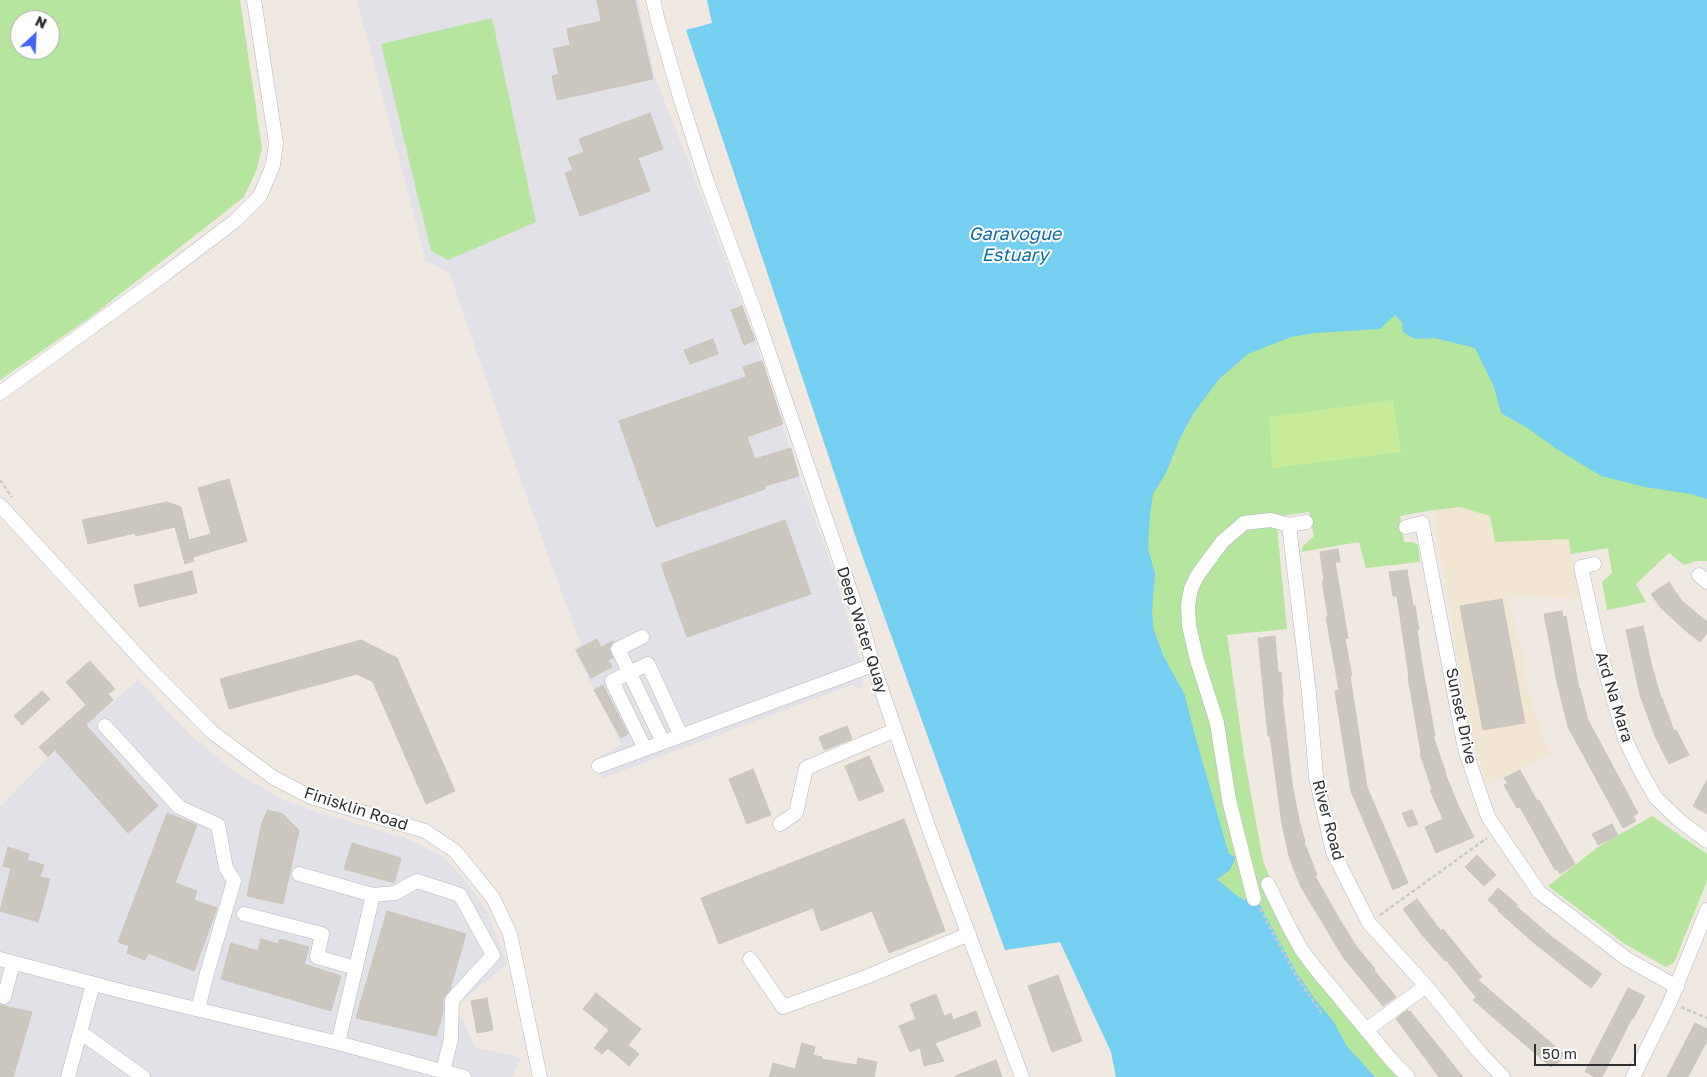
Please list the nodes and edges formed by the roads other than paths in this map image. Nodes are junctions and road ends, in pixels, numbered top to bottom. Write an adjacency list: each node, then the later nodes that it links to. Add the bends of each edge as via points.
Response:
1 (254, 0): 3 (street, via 276,143 273,165 260,196 235,221 173,268)
2 (653, 0): 10 (street, Deep Water Quay, via 707,182 756,315)
3 (0, 393)
4 (0, 505): 42 (street, Finisklin Road, via 212,732 274,778 311,797 425,831 455,851 493,898 510,934)
5 (1306, 522): 6 (street)
6 (1289, 524): 23 (street, via 1271,520 1244,523 1222,542 1197,576 1188,605 1189,626 1217,723 1229,800); 31 (street, River Road, via 1316,777 1333,852 1369,923)
7 (1406, 527): 32 (street, Sunset Drive, via 1422,523 1465,749 1488,817 1539,892 1627,959)
8 (1594, 564): 19 (street, Ard Na Mara, via 1582,567 1598,645 1625,739 1656,798)
9 (642, 637): 11 (street, via 618,649)
10 (873, 665): 13 (street, Deep Water Quay); 14 (street)
11 (630, 672): 14 (street, via 648,664); 15 (street); 16 (street, via 612,681)
12 (105, 726): 34 (street, via 179,807 218,825 226,868 234,881)
13 (895, 730): 18 (street, via 806,768 796,813); 26 (street, Deep Water Quay)
14 (681, 736): 15 (street)
15 (663, 742): 16 (street)
16 (645, 749): 17 (street)
17 (599, 766)
18 (780, 824)
19 (1707, 841)
20 (299, 874): 22 (street)
21 (1268, 884): 35 (street, via 1301,949)
22 (373, 895): 29 (street); 38 (street, via 395,893 417,881 460,895 493,955 452,1000 451,1039)
23 (1254, 899)
24 (1707, 910): 32 (street)
25 (244, 914): 29 (street, via 322,934 317,957)
26 (969, 934): 27 (street, via 866,977 783,1006); 43 (street, Deep Water Quay)
27 (750, 959)
28 (7, 961): 30 (street); 33 (street)
29 (356, 968): 37 (street)
30 (93, 984): 34 (street); 36 (street)
31 (1426, 986): 35 (street); 45 (street, River Road)
32 (1676, 987): 46 (street)
33 (4, 998)
34 (198, 1009): 37 (street)
35 (1366, 1030): 44 (street)
36 (80, 1032): 39 (street); 40 (street)
37 (338, 1043): 38 (street)
38 (443, 1071): 41 (street)
39 (68, 1077)
40 (143, 1077)
41 (464, 1077)
42 (540, 1077)
43 (1022, 1077)
44 (1408, 1077)
45 (1503, 1077)
46 (1633, 1077)

